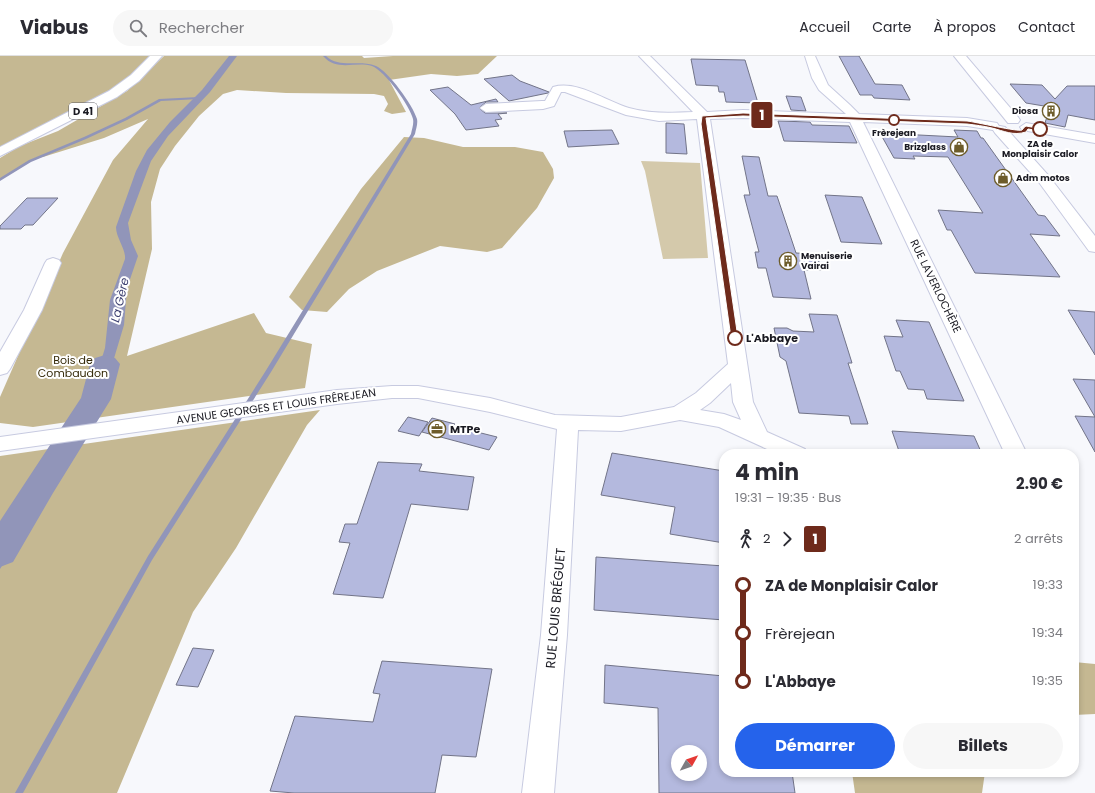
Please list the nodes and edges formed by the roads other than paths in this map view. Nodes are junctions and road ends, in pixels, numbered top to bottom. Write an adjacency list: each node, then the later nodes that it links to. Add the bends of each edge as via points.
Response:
1 (156, 56): 11 (main road, D 41, via 135,78 97,104)
2 (644, 56): 7 (street)
3 (810, 56): 8 (street, RUE LAVERLOCHÈRE, via 820,82 848,107)
4 (950, 56): 9 (main road)
5 (960, 56): 9 (main road)
6 (486, 108): 7 (street, via 543,105 550,103 557,89 566,88 638,114 659,117)
7 (704, 116): 8 (street, via 743,114); 15 (street)
8 (856, 119): 9 (street); 22 (street, RUE LAVERLOCHÈRE)
9 (1006, 125): 10 (street); 12 (main road, via 1022,138); 13 (main road)
10 (1095, 139)
11 (0, 152)
12 (1095, 228)
13 (1095, 247)
14 (53, 263): 16 (street, via 33,310)
15 (738, 365): 17 (street, AVENUE GEORGES ET LOUIS FRÊREJEAN, via 703,398); 19 (street, via 743,402)
16 (0, 369)
17 (680, 413): 18 (street, AVENUE GEORGES ET LOUIS FRÊREJEAN, via 621,424); 19 (street, via 724,421)
18 (568, 424): 20 (street, AVENUE GEORGES ET LOUIS FRÊREJEAN, via 442,395 392,392 337,397); 23 (street, RUE LOUIS BRÉGUET, via 554,635)
19 (758, 435): 21 (street)
20 (0, 444)
21 (787, 449)
22 (1014, 449)
23 (538, 793)

